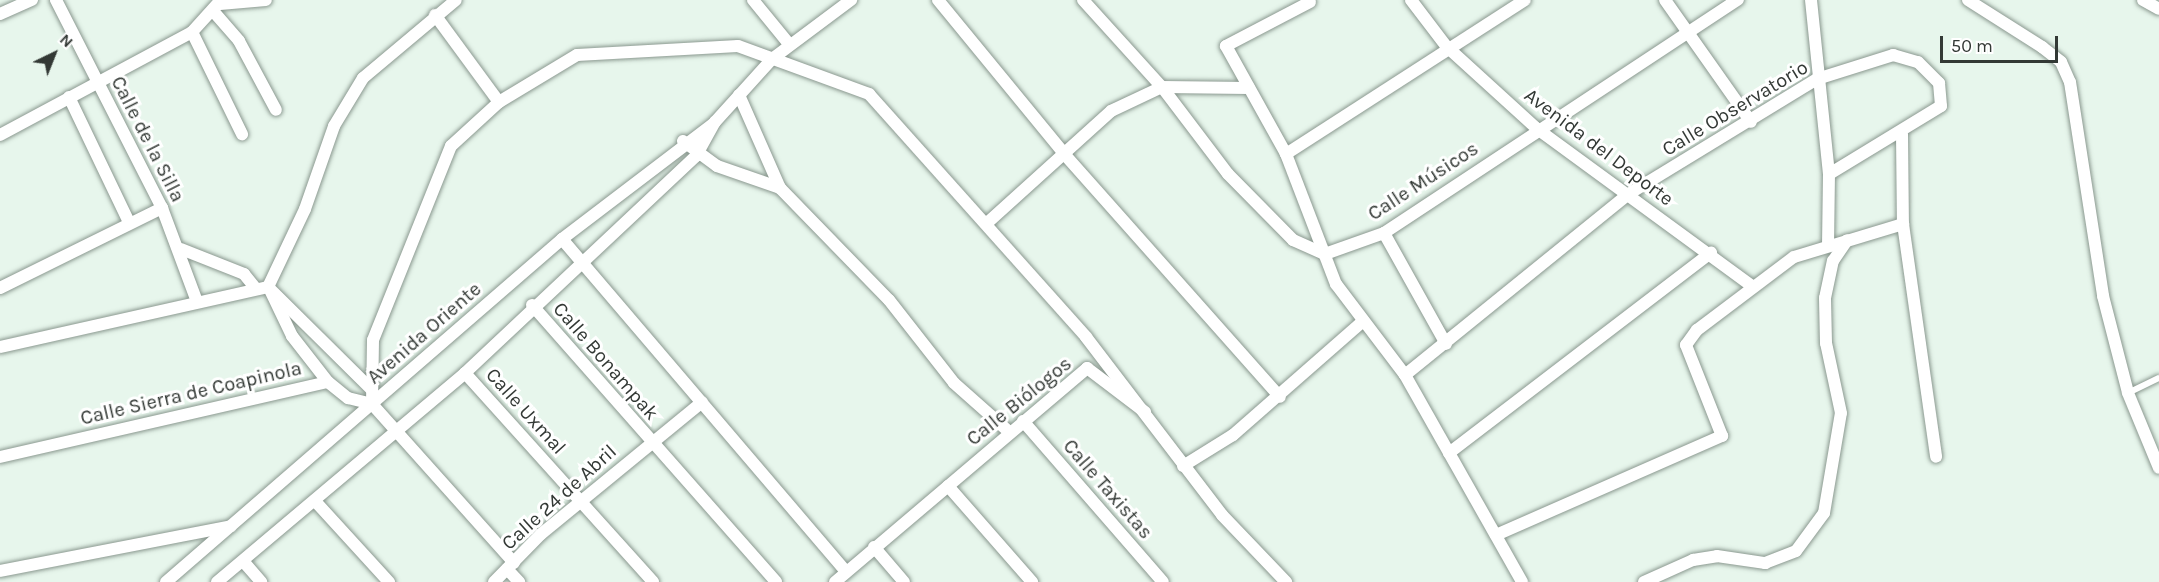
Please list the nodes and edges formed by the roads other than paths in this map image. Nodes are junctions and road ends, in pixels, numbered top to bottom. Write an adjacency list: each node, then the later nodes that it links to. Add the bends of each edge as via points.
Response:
1 (32, 0): 19 (street)
2 (56, 0): 27 (street, Calle de la Silla)
3 (266, 0): 17 (street)
4 (456, 0): 20 (street)
5 (753, 0): 23 (street)
6 (852, 0): 23 (street, Avenida Oriente)
7 (938, 0): 43 (street)
8 (1083, 0): 28 (street)
9 (1411, 0): 24 (street, Avenida del Deporte)
10 (1525, 0): 24 (street)
11 (1665, 0): 21 (street)
12 (1738, 0): 21 (street, Calle Músicos)
13 (1811, 0): 26 (street)
14 (1968, 0): 72 (street, via 2048,52 2070,82 2103,296)
15 (2143, 0): 18 (street)
16 (1310, 2): 29 (street, via 1226,46)
17 (218, 5): 22 (street); 33 (street)
18 (2159, 9)
19 (0, 14)
20 (435, 15): 32 (street); 61 (street, via 363,78 334,126 305,209)
21 (1688, 31): 35 (street); 36 (street, Calle Músicos)
22 (192, 32): 27 (street); 37 (street)
23 (789, 44): 25 (street, Avenida Oriente)
24 (1446, 46): 36 (street, Avenida del Deporte); 41 (street, via 1377,98)
25 (772, 59): 30 (street, Avenida Oriente); 32 (street, via 738,46 577,55); 49 (street, via 869,94 926,164)
26 (1817, 79): 35 (street, Calle Observatorio); 38 (street, Calle Observatorio, via 1893,55 1918,62 1939,82 1941,106); 44 (street)
27 (97, 81): 31 (street); 47 (street, Calle de la Silla)
28 (1162, 87): 29 (street); 43 (street, via 1111,111); 57 (street, via 1228,174 1293,240)
29 (1250, 88): 41 (street)
30 (739, 95): 34 (street, Avenida Oriente); 45 (street)
31 (69, 97): 39 (street); 48 (street)
32 (499, 102): 71 (street, via 451,146 373,340)
33 (276, 110)
34 (715, 122): 40 (street, Avenida Oriente); 42 (street, Avenida Oriente)
35 (1751, 122): 46 (street, Calle Observatorio)
36 (1536, 128): 46 (street, Avenida del Deporte); 51 (street, Calle Músicos)
37 (242, 134)
38 (1902, 134): 44 (street); 50 (street)
39 (0, 135)
40 (683, 141): 42 (street); 52 (street, Avenida Oriente)
41 (1286, 154): 57 (street)
42 (696, 156): 45 (street); 58 (street, Avenida Oriente)
43 (1066, 156): 49 (street); 73 (street)
44 (1829, 174): 54 (street)
45 (780, 188): 79 (street, via 889,300 954,383)
46 (1627, 195): 56 (street, Avenida del Deporte); 65 (street, Calle Observatorio)
47 (162, 208): 48 (street); 55 (street, Calle de la Silla)
48 (129, 222): 60 (street)
49 (986, 224): 76 (street)
50 (1903, 224): 53 (street); 85 (street)
51 (1384, 232): 57 (street, Calle Músicos); 65 (street)
52 (562, 239): 58 (street); 75 (street, Avenida Oriente)
53 (1847, 240): 54 (street); 112 (street, via 1833,261 1825,298 1826,343 1841,413 1824,513 1796,551 1765,563 1717,556 1693,560)
54 (1828, 243): 59 (street, via 1794,257)
55 (181, 249): 61 (street, via 244,274); 62 (street, Calle de la Silla)
56 (1711, 253): 59 (street, Avenida del Deporte); 83 (street)
57 (1325, 254): 64 (street, via 1336,284)
58 (580, 261): 63 (street, Avenida Oriente); 74 (street)
59 (1753, 287): 92 (street, via 1697,330 1686,345 1722,436)
60 (0, 288)
61 (262, 288): 62 (street); 70 (street, via 292,336); 71 (street)
62 (196, 299): 66 (street)
63 (532, 305): 67 (street, Avenida Oriente); 81 (street, Calle Bonampak)
64 (1361, 323): 68 (street); 73 (street)
65 (1446, 344): 68 (street, Calle Observatorio)
66 (0, 347)
67 (465, 373): 78 (street, Avenida Oriente); 90 (street, Calle Uxmal)
68 (1405, 375): 83 (street)
69 (2159, 378): 72 (lane)
70 (328, 382): 75 (street, Calle Sierra de Coapinola, via 348,398); 84 (street, Calle Sierra de Coapinola)
71 (371, 389): 75 (street)
72 (2128, 393): 80 (street)
73 (1280, 397): 86 (street)
74 (702, 402): 81 (street, Calle 24 de Abril); 97 (street)
75 (372, 404): 78 (street); 91 (street, Avenida Oriente)
76 (1149, 414): 77 (street, Calle Biólogos, via 1086,368); 86 (street, Calle Biólogos)
77 (1023, 421): 79 (street, Calle Biólogos); 109 (street, Calle Taxistas)
78 (397, 431): 89 (street, Avenida Oriente); 95 (street)
79 (1008, 431): 88 (street, Calle Biólogos)
80 (2144, 435): 82 (street); 87 (street)
81 (651, 443): 90 (street, Calle 24 de Abril); 105 (street, Calle Bonampak)
82 (2159, 451)
83 (1449, 453): 92 (street)
84 (0, 457)
85 (1936, 457)
86 (1183, 465): 110 (street, Calle Biólogos)
87 (2159, 468)
88 (948, 486): 93 (street, Calle Biólogos); 108 (street)
89 (315, 501): 94 (street, Avenida Oriente); 101 (street)
90 (581, 502): 95 (street, Calle 24 de Abril); 104 (street, Calle Uxmal)
91 (233, 525): 96 (street); 98 (street, Avenida Oriente)
92 (1496, 535): 111 (street)
93 (874, 547): 97 (street, Calle Biólogos); 107 (street)
94 (243, 561): 99 (street, Avenida Oriente); 100 (street)
95 (511, 566): 102 (street, Calle 24 de Abril); 103 (street)
96 (0, 571)
97 (846, 571): 106 (street, Calle Biólogos)
98 (165, 582)
99 (217, 582)
100 (261, 582)
101 (389, 582)
102 (494, 582)
103 (519, 582)
104 (653, 582)
105 (776, 582)
106 (835, 582)
107 (904, 582)
108 (1032, 582)
109 (1163, 582)
110 (1286, 582)
111 (1522, 582)
112 (1644, 582)

